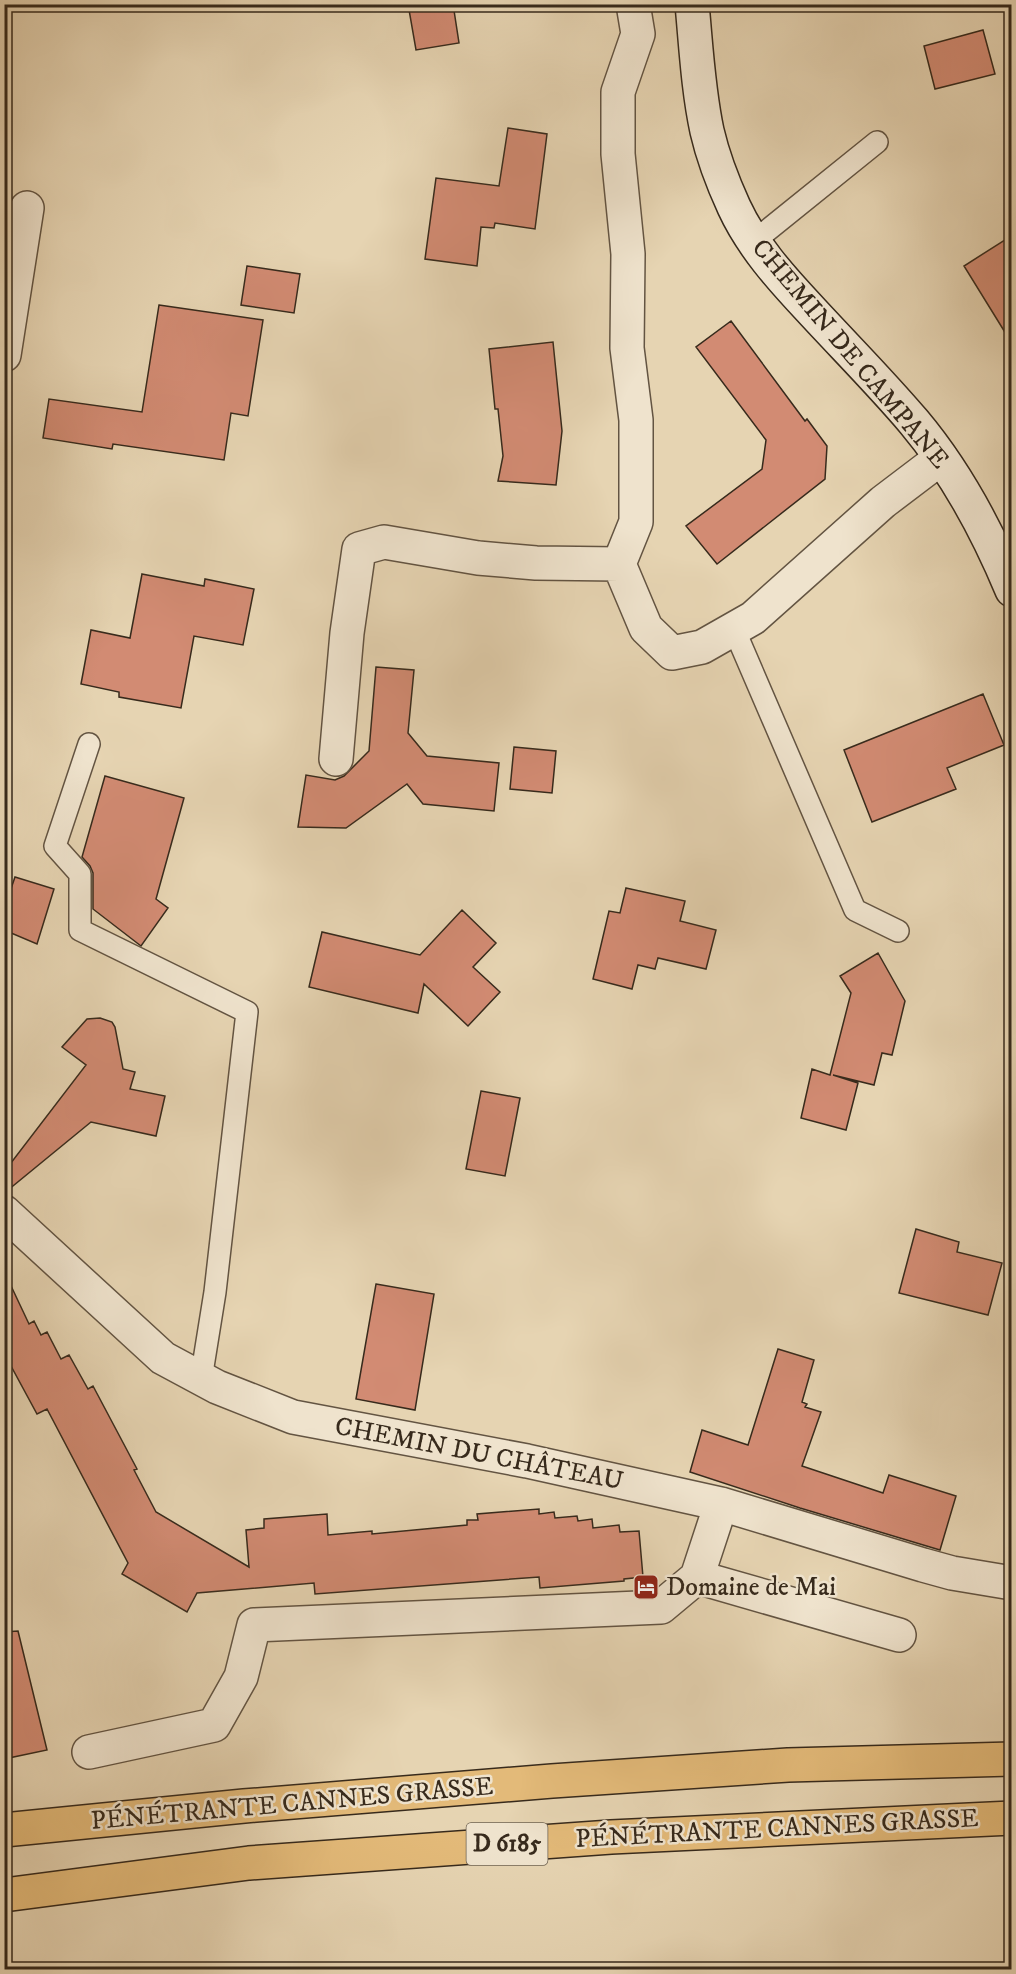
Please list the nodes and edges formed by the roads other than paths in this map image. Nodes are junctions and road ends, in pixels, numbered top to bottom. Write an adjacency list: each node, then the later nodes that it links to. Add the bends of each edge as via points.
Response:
1 (633, 4): 8 (street, via 638,34 618,92 618,153 628,254 627,348 636,420 636,522)
2 (692, 4): 5 (street, CHEMIN DE CAMPANE, via 707,131 719,170)
3 (877, 142): 5 (lane)
4 (27, 208): 6 (street)
5 (753, 242): 7 (street, CHEMIN DE CAMPANE, via 915,423)
6 (4, 355)
7 (941, 458): 9 (street, CHEMIN DE CAMPANE, via 972,505); 10 (street, via 883,502 753,618)
8 (619, 564): 10 (street, via 646,628 672,653 702,647); 12 (street, via 478,558 384,542 359,549)
9 (1011, 590)
10 (734, 629): 13 (lane, via 855,909)
11 (89, 744): 15 (lane, via 55,846 80,874 80,930 247,1012)
12 (336, 759)
13 (898, 931)
14 (4, 1212): 15 (street, CHEMIN DU CHÂTEAU, via 163,1358)
15 (201, 1379): 16 (street, CHEMIN DU CHÂTEAU, via 292,1417 527,1461)
16 (721, 1503): 17 (street); 18 (street, CHEMIN DU CHÂTEAU, via 952,1573)
17 (697, 1577): 19 (street); 20 (street, via 661,1607 254,1625 241,1677 214,1725)
18 (1011, 1583)
19 (899, 1635)
20 (89, 1752)
21 (1011, 1759): 23 (highway, PÉNÉTRANTE CANNES GRASSE / D 6185, via 788,1765 552,1781)
22 (1011, 1818): 24 (highway, PÉNÉTRANTE CANNES GRASSE / D 6185, via 611,1837 273,1861)
23 (4, 1830)
24 (4, 1895)

